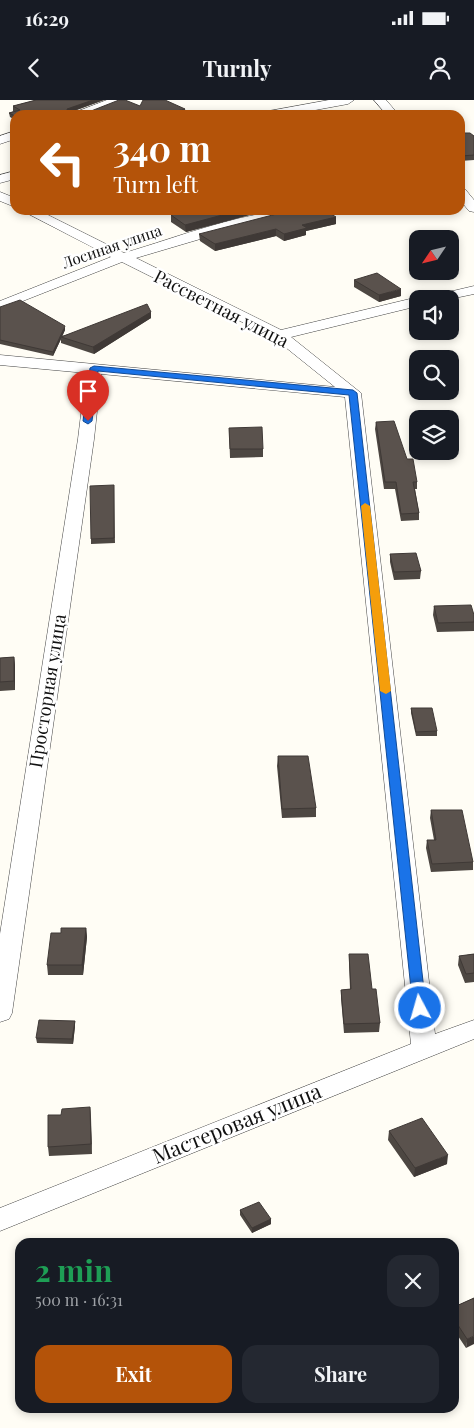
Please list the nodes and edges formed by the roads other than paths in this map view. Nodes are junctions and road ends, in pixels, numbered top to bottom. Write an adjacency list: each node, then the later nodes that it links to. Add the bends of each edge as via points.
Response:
1 (119, 100): 4 (street)
2 (348, 100): 5 (street)
3 (380, 100): 6 (street)
4 (89, 110)
5 (295, 110)
6 (389, 110)
7 (465, 198): 8 (street)
8 (474, 208)
9 (38, 215): 11 (street, Рассветная улица)
10 (273, 215): 11 (street, Лосиная улица)
11 (121, 258): 15 (street, Лосиная улица); 16 (street, Рассветная улица)
12 (474, 290): 13 (street)
13 (459, 293)
14 (409, 303): 16 (street)
15 (0, 306)
16 (279, 335): 19 (street, Рассветная улица)
17 (0, 360): 18 (street)
18 (94, 368): 19 (street); 20 (street, Просторная улица)
19 (353, 393): 22 (street)
20 (0, 1013)
21 (474, 1029): 22 (street, Мастеровая улица)
22 (424, 1048): 23 (street, Мастеровая улица)
23 (0, 1220)

